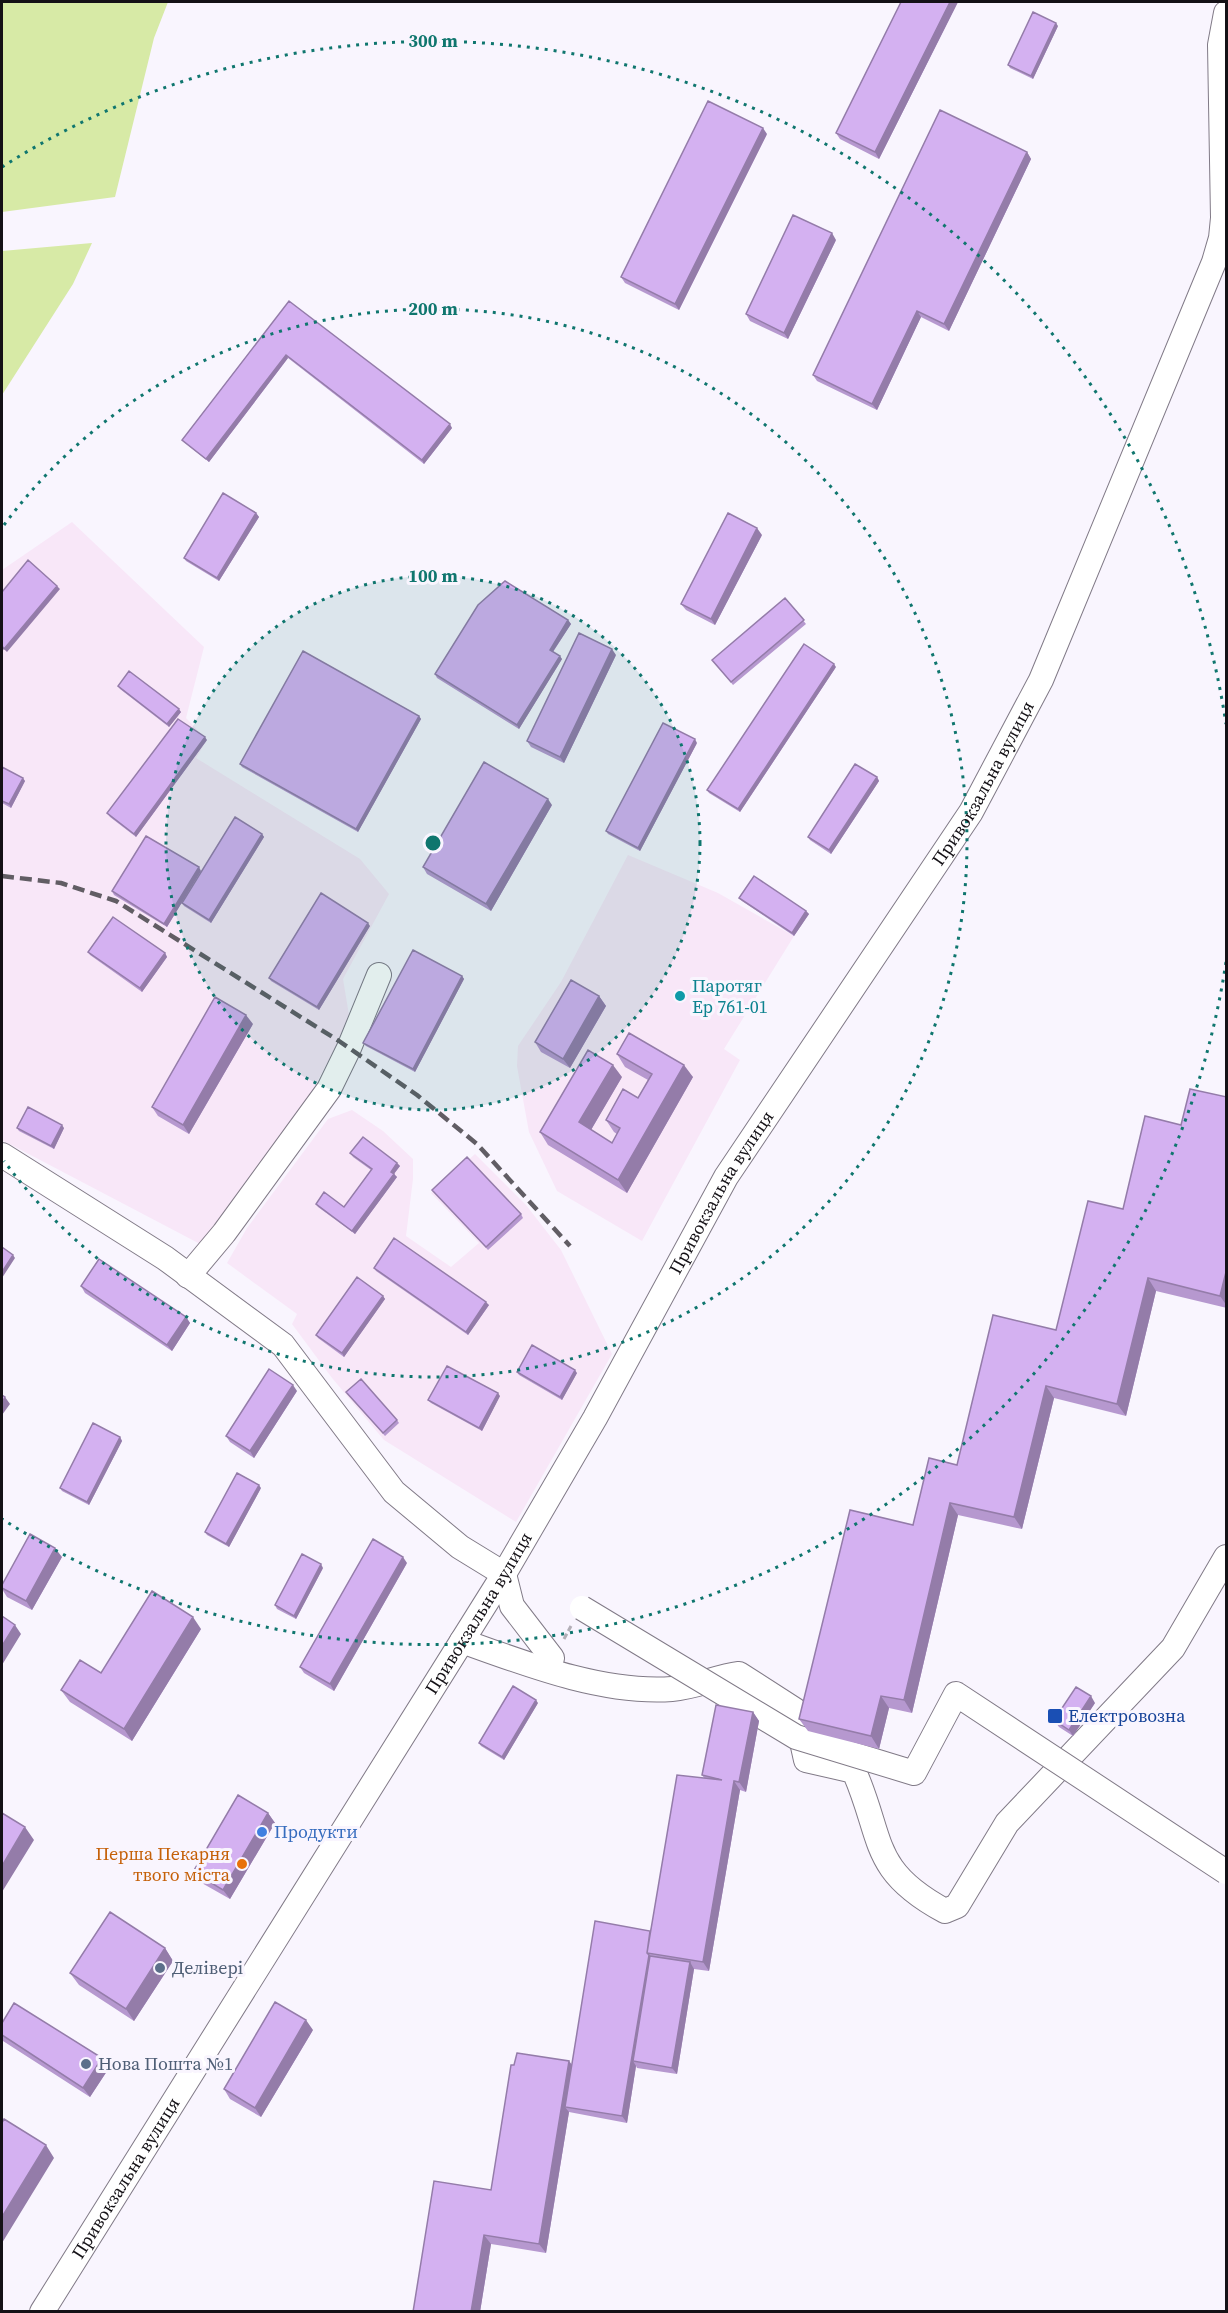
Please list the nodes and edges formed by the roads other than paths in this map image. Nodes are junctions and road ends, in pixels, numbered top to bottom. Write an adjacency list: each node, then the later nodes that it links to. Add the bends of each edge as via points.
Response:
1 (1227, 13): 6 (street, Привокзальна вулиця, via 1220,45 1221,238 1041,680 971,812 726,1177 596,1418)
2 (379, 975): 4 (street, via 329,1089)
3 (2, 1155): 4 (street)
4 (188, 1276): 6 (street, via 283,1345 394,1492 460,1547)
5 (1227, 1557): 8 (street, via 1173,1648 1007,1823 957,1906 945,1911 910,1890 893,1872 877,1844 854,1771 806,1760 795,1710 739,1674 675,1689 638,1689 546,1671)
6 (504, 1574): 8 (street, Привокзальна вулиця); 9 (street, via 512,1606)
7 (582, 1608): 10 (street, bridge, via 796,1737 914,1773 956,1694)
8 (462, 1641): 11 (street, Привокзальна вулиця)
9 (552, 1658)
10 (1227, 1872)
11 (42, 2312)

